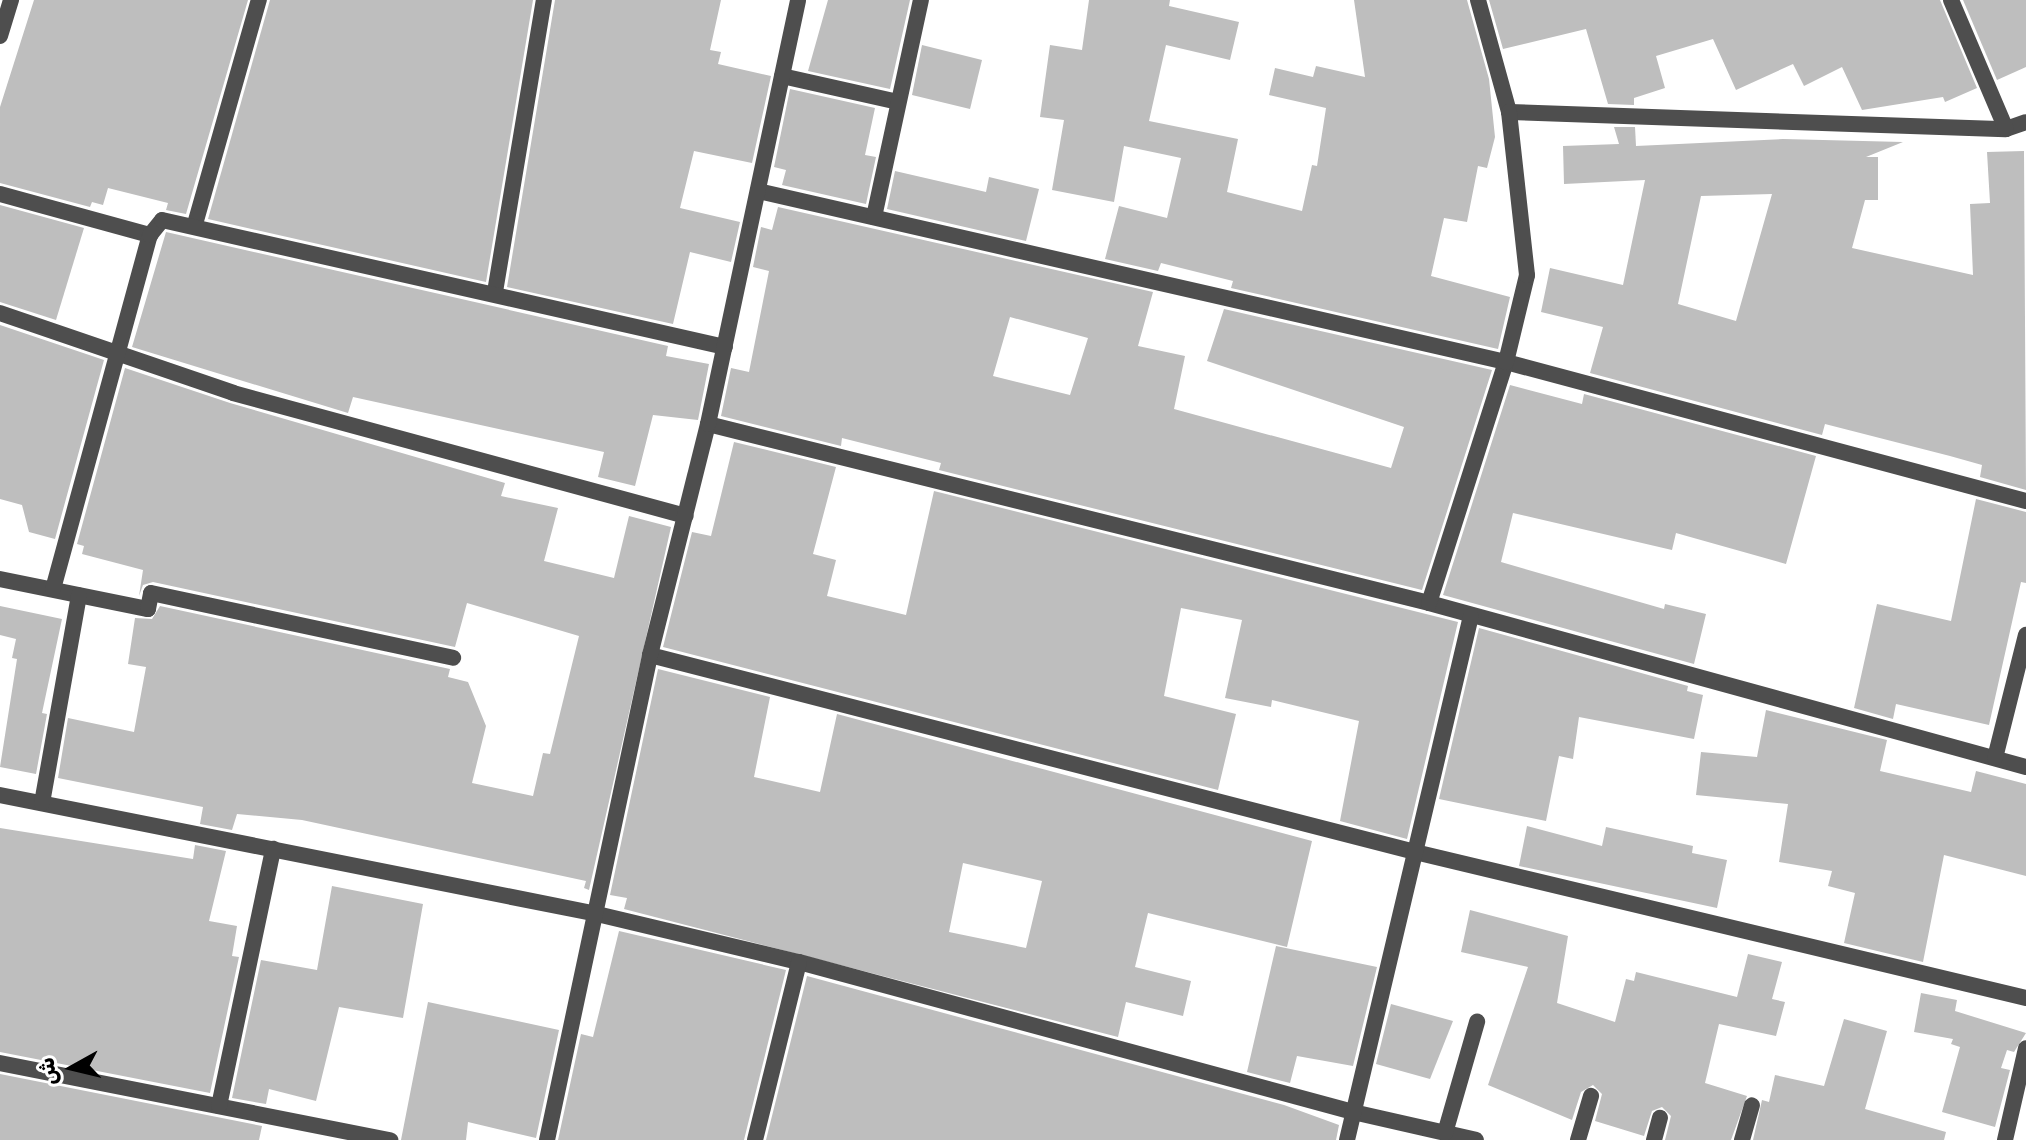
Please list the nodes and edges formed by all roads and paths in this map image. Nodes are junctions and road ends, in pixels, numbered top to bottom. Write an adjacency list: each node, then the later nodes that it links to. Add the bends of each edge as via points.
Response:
1 (11, 0): 8 (street)
2 (259, 0): 17 (street)
3 (544, 0): 19 (street)
4 (798, 0): 9 (street)
5 (921, 0): 10 (street)
6 (1478, 0): 11 (street)
7 (1951, 0): 13 (street)
8 (0, 36)
9 (782, 76): 10 (street); 14 (street)
10 (898, 102): 16 (street)
11 (1509, 112): 13 (street); 23 (street, via 1527,275)
12 (2026, 122): 13 (street)
13 (2006, 129)
14 (758, 191): 16 (street); 21 (street)
15 (0, 194): 18 (street)
16 (874, 217): 23 (street)
17 (195, 224): 18 (street, via 166,219); 19 (street)
18 (150, 235): 22 (street)
19 (495, 292): 21 (street)
20 (0, 313): 22 (street)
21 (725, 347): 24 (street)
22 (119, 356): 26 (street, via 396,440); 28 (street)
23 (1506, 362): 25 (street); 30 (street)
24 (708, 424): 26 (street); 30 (street)
25 (2026, 501)
26 (686, 516): 33 (street)
27 (0, 579): 28 (street)
28 (53, 589): 29 (street)
29 (79, 595): 34 (street, via 148,609 151,593); 38 (street)
30 (1429, 603): 31 (street)
31 (1471, 616): 35 (street); 40 (street)
32 (2026, 635): 35 (street)
33 (650, 655): 40 (street); 41 (street)
34 (453, 658)
35 (1995, 758): 36 (street)
36 (2026, 767)
37 (0, 795): 38 (street)
38 (42, 803): 39 (street)
39 (273, 849): 41 (street); 49 (street)
40 (1415, 852): 43 (street); 50 (street)
41 (597, 914): 42 (street); 54 (street)
42 (799, 962): 50 (street); 55 (street)
43 (2026, 998)
44 (1477, 1022): 52 (street)
45 (2026, 1048): 61 (street)
46 (0, 1063): 49 (street)
47 (1591, 1096): 58 (street)
48 (1752, 1105): 60 (street)
49 (219, 1106): 53 (street)
50 (1353, 1112): 52 (street); 56 (street)
51 (1660, 1118): 59 (street)
52 (1445, 1133): 57 (street)
53 (390, 1140)
54 (547, 1140)
55 (755, 1140)
56 (1347, 1140)
57 (1476, 1140)
58 (1578, 1140)
59 (1654, 1140)
60 (1742, 1140)
61 (2005, 1140)

